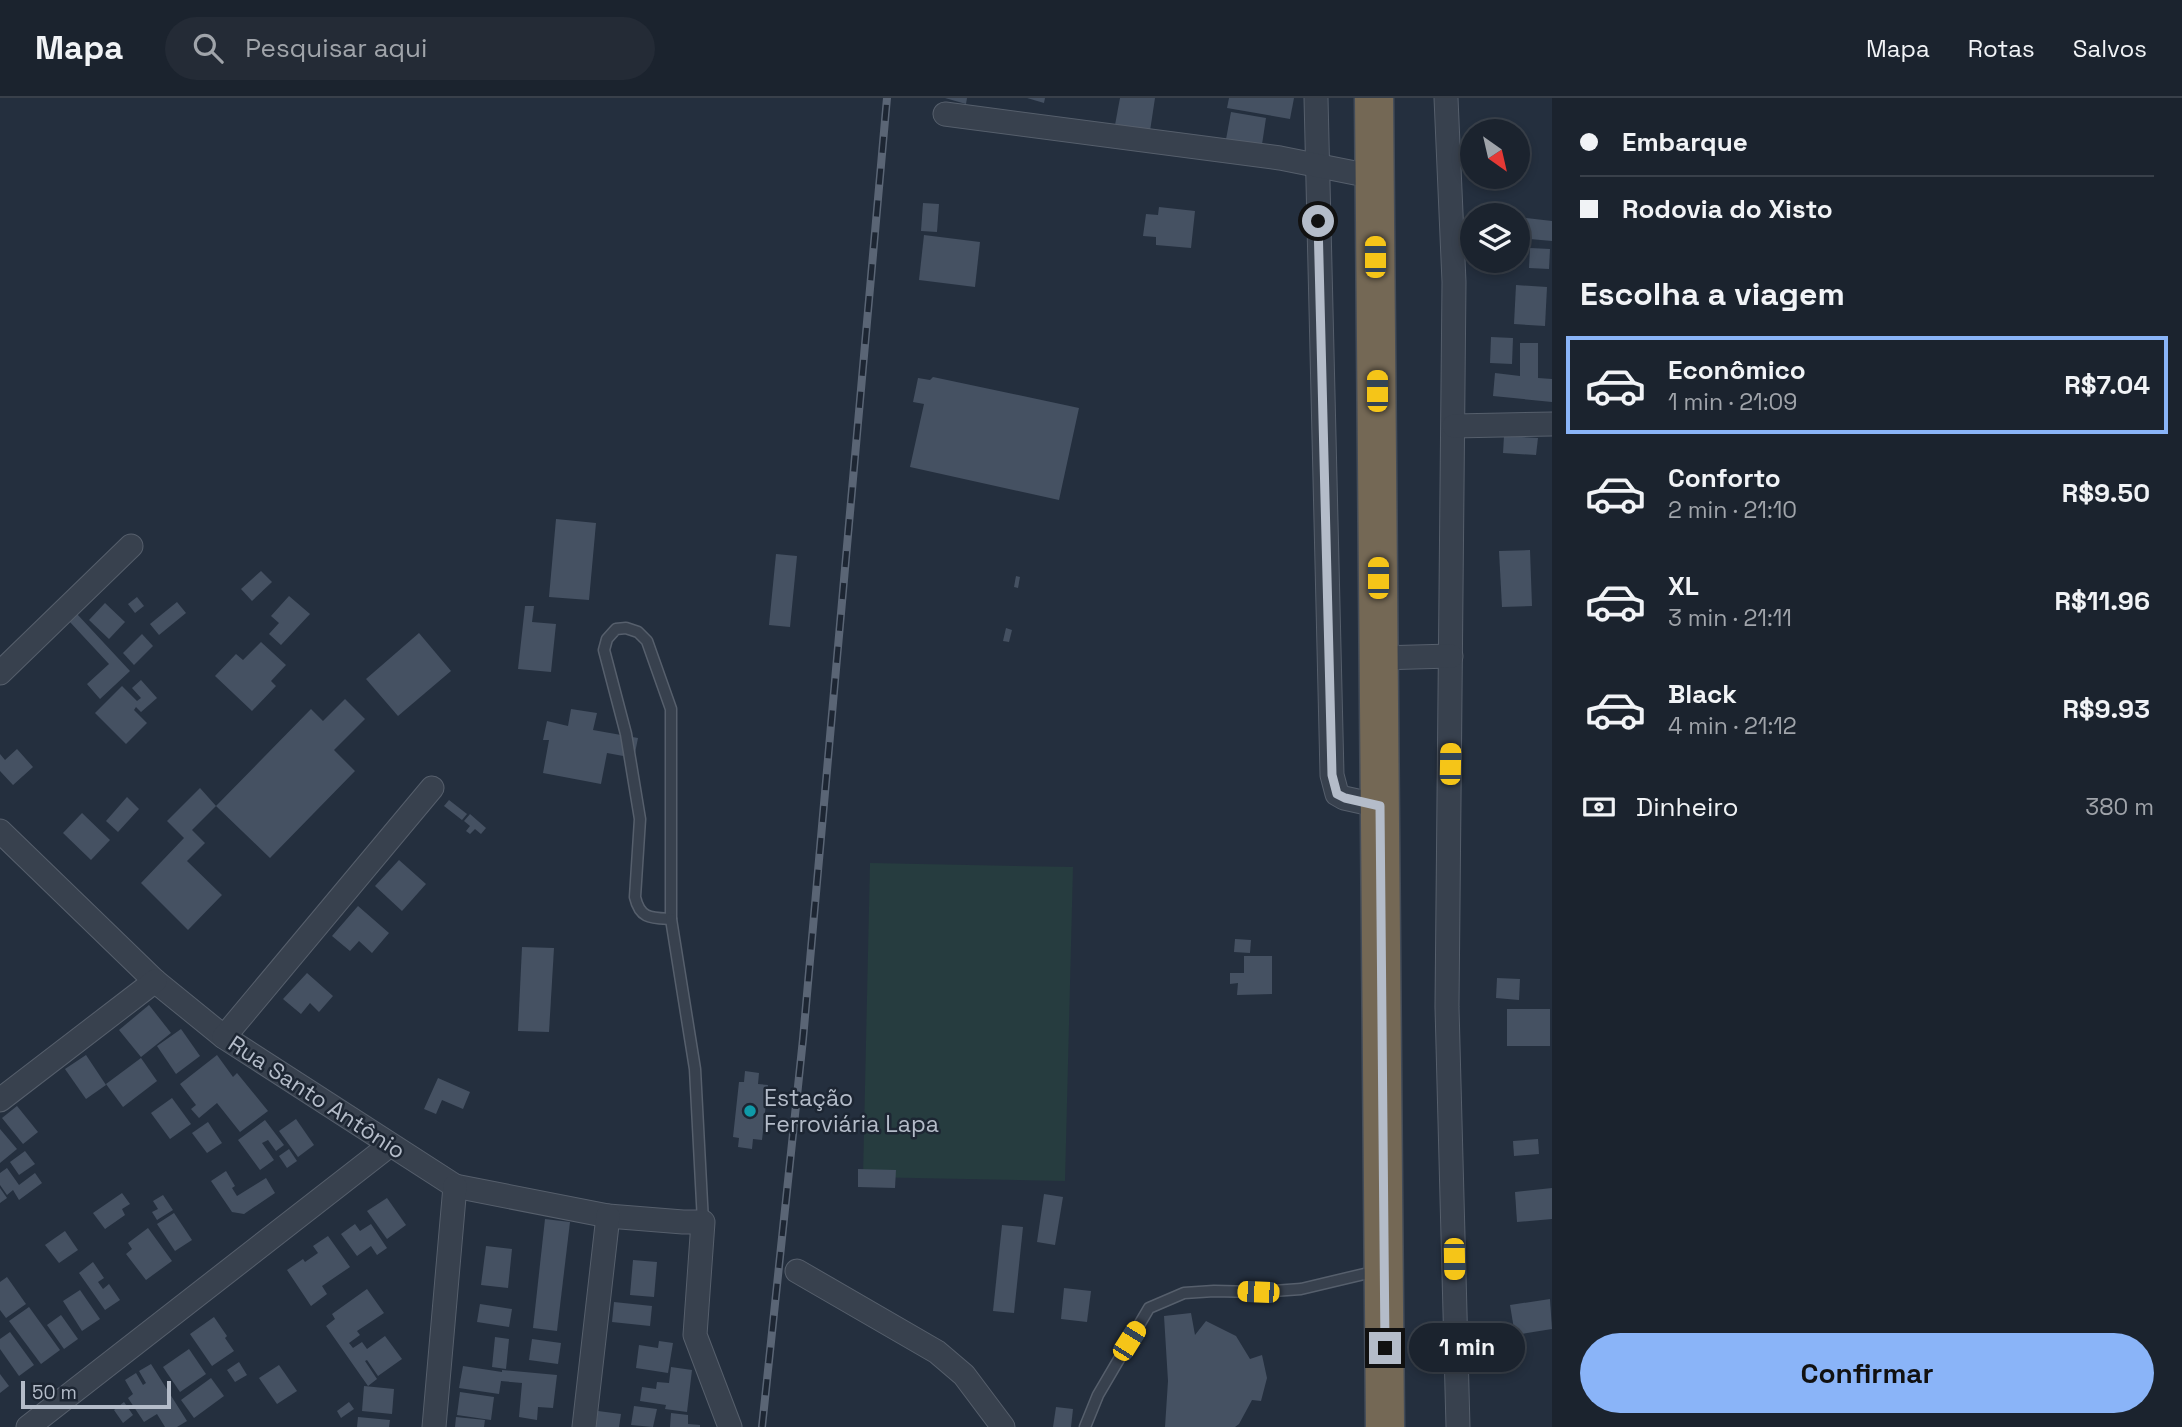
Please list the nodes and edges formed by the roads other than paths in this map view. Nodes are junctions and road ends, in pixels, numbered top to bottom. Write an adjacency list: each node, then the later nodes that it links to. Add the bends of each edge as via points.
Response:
1 (1316, 98): 5 (street)
2 (1374, 98): 6 (highway)
3 (1446, 98): 8 (street, via 1454,282)
4 (945, 114): 5 (street)
5 (1317, 165): 6 (street); 14 (street, via 1332,775 1337,794)
6 (1375, 177): 11 (highway)
7 (1552, 424): 8 (street)
8 (1454, 426): 10 (street)
9 (131, 546): 12 (street)
10 (1451, 656): 11 (street); 33 (street, via 1447,1007)
11 (1379, 658): 14 (highway)
12 (0, 673)
13 (432, 788): 18 (street)
14 (1380, 806): 24 (highway)
15 (0, 831): 17 (street, Rua Santo Antônio)
16 (671, 919): 16 (lane, via 647,916 638,909 635,897 639,807 604,650 616,629 638,632 647,641 671,709); 23 (lane, via 695,1069)
17 (155, 981): 18 (street, Rua Santo Antônio); 19 (street)
18 (224, 1037): 20 (street, Rua Santo Antônio)
19 (0, 1100)
20 (390, 1145): 21 (street, Rua Santo Antônio); 26 (street)
21 (455, 1186): 22 (street, Rua Santo Antônio); 27 (street)
22 (608, 1216): 23 (street, Rua Santo Antônio); 28 (street)
23 (703, 1222): 29 (street, via 695,1335)
24 (1384, 1269): 31 (lane, via 1301,1289 1184,1293 1149,1308 1098,1395); 32 (highway)
25 (797, 1271): 30 (street, via 937,1352 964,1375)
26 (28, 1427)
27 (434, 1427)
28 (584, 1427)
29 (730, 1427)
30 (1003, 1427)
31 (1085, 1427)
32 (1385, 1427)
33 (1458, 1427)

